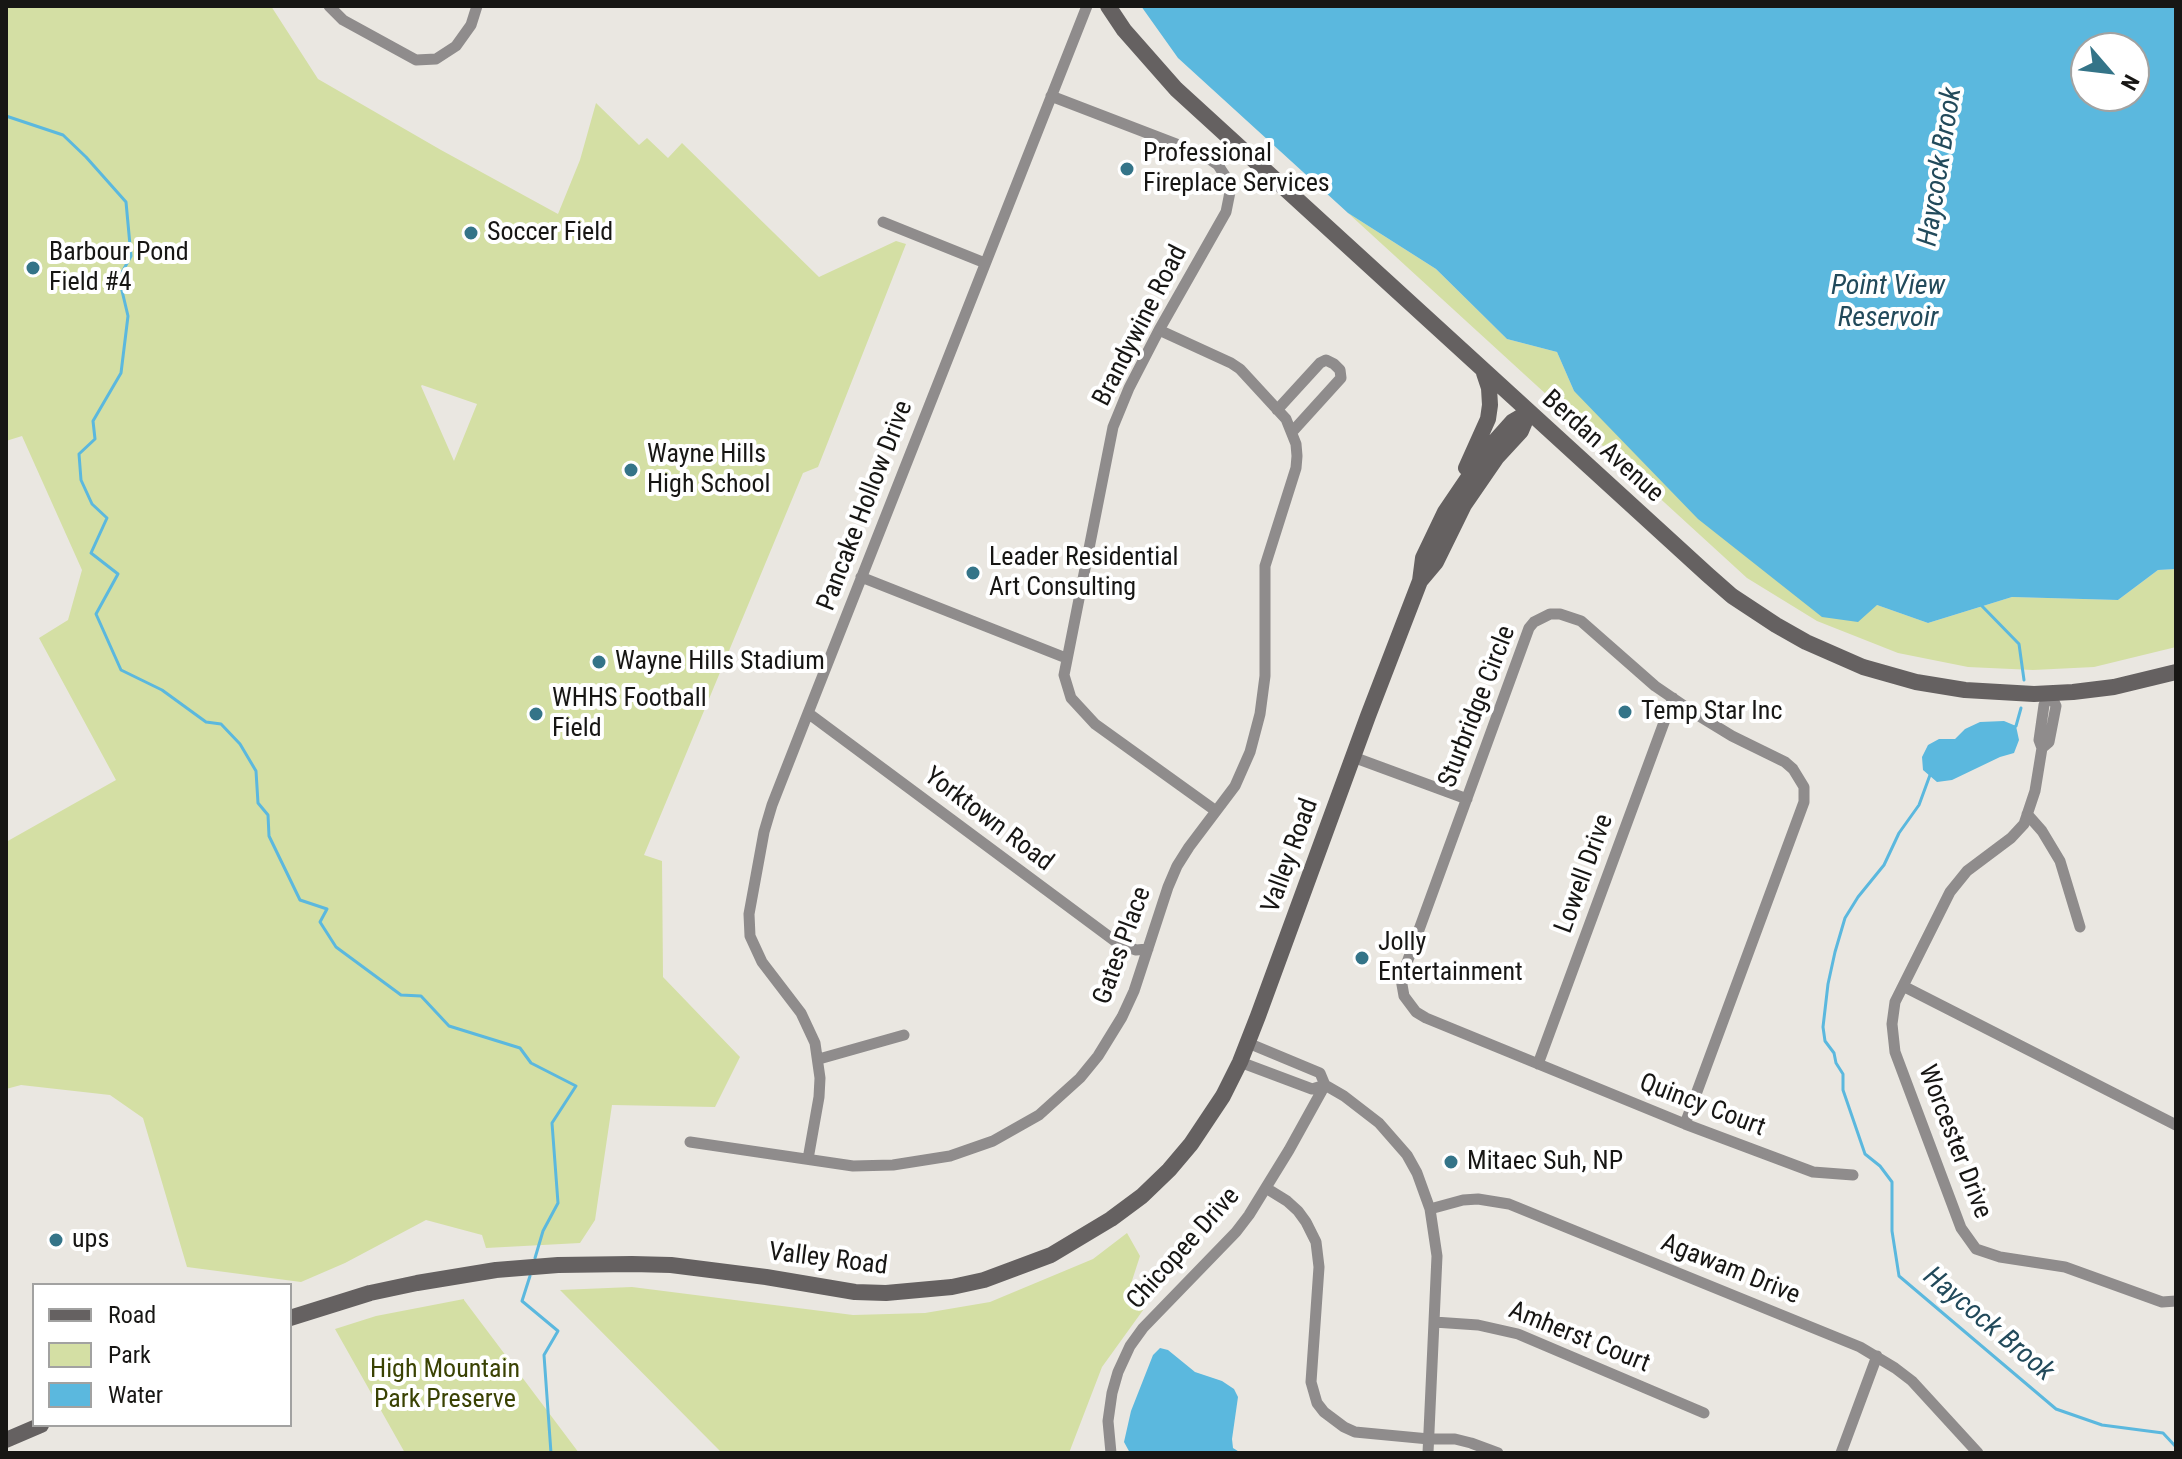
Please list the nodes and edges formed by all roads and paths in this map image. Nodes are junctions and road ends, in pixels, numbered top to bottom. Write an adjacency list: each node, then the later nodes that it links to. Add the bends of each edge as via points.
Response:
1 (329, 6): 2 (street, via 343,20 416,60 436,59 456,46)
2 (477, 6)
3 (1087, 6): 5 (street, Pancake Hollow Drive)
4 (1108, 6): 9 (main road, Berdan Avenue, via 1176,89)
5 (1051, 96): 7 (street, Pancake Hollow Drive); 8 (street, Brandywine Road, via 1202,154 1224,173 1230,192 1226,212)
6 (883, 222): 7 (street)
7 (985, 263): 14 (street, Pancake Hollow Drive)
8 (1159, 330): 10 (street, Gates Place, via 1240,369); 16 (street, Brandywine Road, via 1113,427)
9 (1483, 371): 11 (main road, Berdan Avenue); 13 (main road, via 1489,388 1488,419)
10 (1277, 410): 12 (street, Gates Place); 12 (street, via 1320,363 1326,360 1340,370 1341,378)
11 (1529, 412): 13 (main road, Valley Road, via 1500,435); 15 (main road, Valley Road, via 1521,431 1464,505 1436,562); 18 (main road, Berdan Avenue, via 1732,596 1806,642 1863,667 1940,687)
12 (1292, 432): 23 (street, Gates Place, via 1296,468 1265,566 1260,714 1244,769)
13 (1445, 512): 15 (main road, Valley Road, via 1423,558)
14 (861, 577): 16 (street); 20 (street, Pancake Hollow Drive)
15 (1420, 581): 21 (main road, Valley Road)
16 (1066, 658): 23 (street, Brandywine Road, via 1066,686 1079,708)
17 (2176, 672): 18 (main road, Berdan Avenue, via 2114,687)
18 (2050, 693): 24 (street, Worcester Drive)
19 (1673, 698): 22 (street, Sturbridge Circle, via 1581,621 1560,614 1542,617 1529,628); 32 (street, Lowell Drive); 34 (street, Sturbridge Circle, via 1785,762 1800,778 1805,796)
20 (808, 713): 26 (street, Yorktown Road, via 1119,944); 30 (street, Pancake Hollow Drive, via 764,832 748,923 755,949 801,1013)
21 (1353, 757): 22 (street); 29 (main road, Valley Road)
22 (1467, 799): 32 (street, Sturbridge Circle, via 1401,988 1409,1005 1426,1018)
23 (1216, 811): 26 (street, Gates Place, via 1177,866)
24 (2027, 814): 25 (street, via 2060,861); 27 (street, Worcester Drive, via 2011,838 1967,871 1950,892)
25 (2080, 927)
26 (1148, 949): 37 (street, Gates Place, via 1122,1017 1098,1056 1059,1098 1017,1129 977,1148 922,1162 853,1166)
27 (1903, 986): 35 (street); 41 (street, Worcester Drive, via 1892,1024 1895,1052 1961,1228 1976,1249 2065,1267 2162,1302)
28 (904, 1035): 30 (street)
29 (1248, 1043): 31 (main road, Valley Road); 33 (street, via 1320,1073)
30 (819, 1059): 37 (street, Pancake Hollow Drive, via 819,1097)
31 (1240, 1062): 33 (street, via 1312,1089); 42 (main road, Valley Road, via 1191,1144 1142,1196 1051,1255 984,1280 938,1289 871,1292 671,1265 558,1265 417,1283)
32 (1538, 1064): 34 (street, Quincy Court)
33 (1325, 1085): 39 (street, Chicopee Drive); 40 (street, via 1379,1123 1407,1155)
34 (1685, 1124): 38 (street, Quincy Court, via 1813,1172)
35 (2176, 1125)
36 (690, 1142): 37 (street, Gates Place)
37 (808, 1159)
38 (1853, 1175)
39 (1266, 1188): 47 (street, via 1298,1211 1316,1242 1311,1382 1317,1403 1355,1432); 49 (street, Chicopee Drive, via 1236,1232 1130,1346 1112,1393)
40 (1430, 1209): 43 (street, via 1437,1256); 44 (street, Agawam Drive, via 1478,1199 1509,1204)
41 (2176, 1301)
42 (292, 1317)
43 (1434, 1322): 45 (street, Amherst Court, via 1518,1334); 47 (street)
44 (1877, 1356): 52 (street); 53 (street, Agawam Drive, via 1912,1381)
45 (1704, 1413)
46 (36, 1427): 48 (main road)
47 (1429, 1439): 50 (street); 51 (street, via 1463,1441)
48 (6, 1440)
49 (1111, 1453)
50 (1428, 1453)
51 (1498, 1453)
52 (1841, 1453)
53 (1978, 1453)

